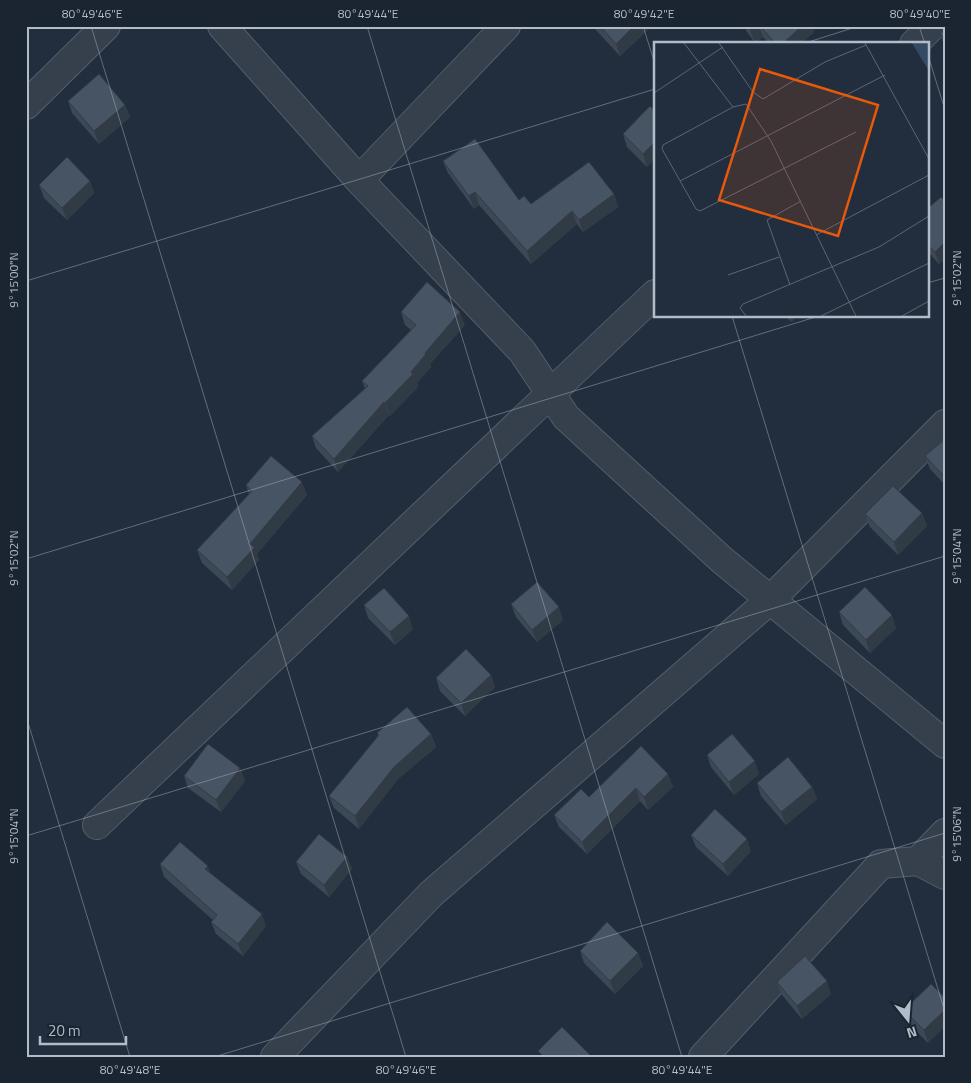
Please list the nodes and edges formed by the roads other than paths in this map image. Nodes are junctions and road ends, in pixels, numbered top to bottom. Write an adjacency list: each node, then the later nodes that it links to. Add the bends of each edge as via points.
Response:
1 (106, 26): 6 (street)
2 (222, 26): 7 (street)
3 (506, 26): 7 (street)
4 (932, 26): 5 (street)
5 (916, 42)
6 (26, 105)
7 (359, 180): 9 (street, via 522,351)
8 (654, 295): 9 (street)
9 (551, 394): 11 (street, via 566,417); 13 (street)
10 (945, 424): 11 (street)
11 (770, 600): 12 (street); 17 (street, via 431,894)
12 (945, 744)
13 (97, 825)
14 (945, 832): 15 (street)
15 (918, 861): 16 (street); 18 (street, via 881,864)
16 (945, 875)
17 (275, 1057)
18 (703, 1057)

